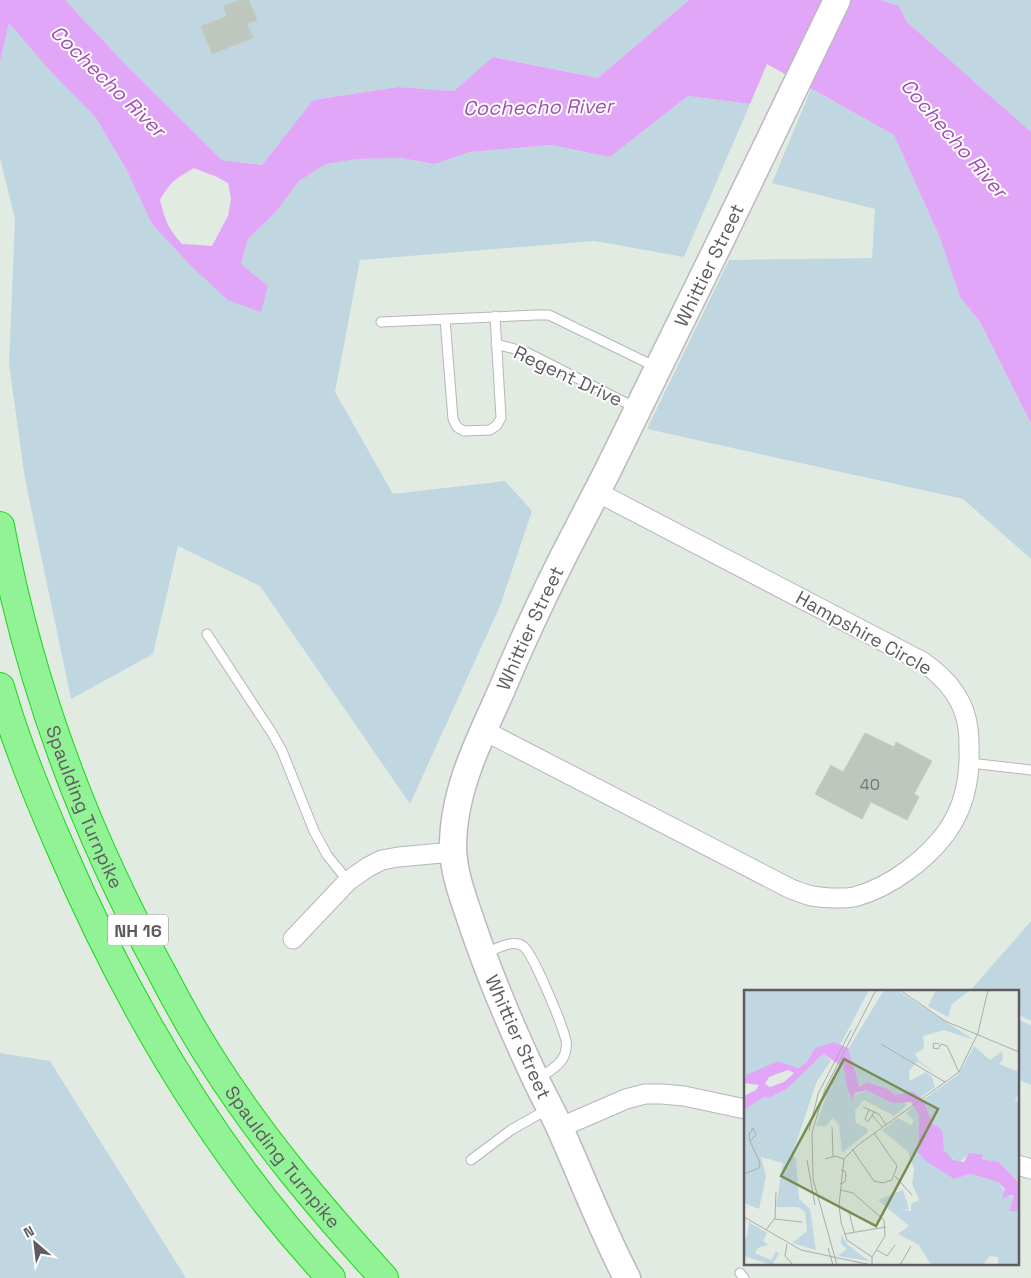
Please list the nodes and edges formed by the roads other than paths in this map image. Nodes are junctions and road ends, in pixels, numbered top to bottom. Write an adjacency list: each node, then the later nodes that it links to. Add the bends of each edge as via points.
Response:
1 (837, 0): 6 (street, Whittier Street)
2 (495, 316): 3 (lane, Regent Drive); 5 (lane, Regent Drive); 6 (lane, Regent Drive, via 549,315)
3 (445, 319): 4 (lane, Regent Drive); 5 (lane, Regent Drive, via 453,419 464,431 490,430 501,418)
4 (380, 322)
5 (496, 344): 7 (lane, Regent Drive, via 526,352)
6 (659, 368): 7 (street, Whittier Street)
7 (638, 410): 8 (street, Whittier Street)
8 (597, 492): 12 (street, Whittier Street); 13 (street, Hampshire Circle, via 936,671 955,694 963,710 968,728)
9 (0, 526): 26 (highway, Spaulding Turnpike / NH 16, via 30,653 69,775 93,834 148,948 211,1059 247,1112 325,1212)
10 (207, 634): 16 (lane, via 272,733 326,856)
11 (0, 687): 25 (highway, Spaulding Turnpike / NH 16, via 17,741 70,871 141,1012 211,1128 282,1222)
12 (483, 730): 13 (street, Hampshire Circle, via 810,896 852,897 873,891 923,858 951,827 967,786); 15 (street, Whittier Street, via 458,803)
13 (970, 763): 14 (lane)
14 (1031, 770)
15 (453, 852): 16 (street, via 382,860); 18 (street, Whittier Street, via 462,895)
16 (348, 881): 17 (street)
17 (294, 939)
18 (482, 954): 19 (street, Whittier Street); 19 (lane, via 513,943 523,946 546,987 567,1042 564,1057)
19 (536, 1080): 21 (street, Whittier Street)
20 (744, 1109): 21 (street, via 684,1096 645,1094)
21 (555, 1118): 22 (lane, via 511,1130); 27 (street, Whittier Street)
22 (471, 1160)
23 (1018, 1165): 24 (street)
24 (1031, 1170)
25 (332, 1278)
26 (384, 1278)
27 (627, 1278)

